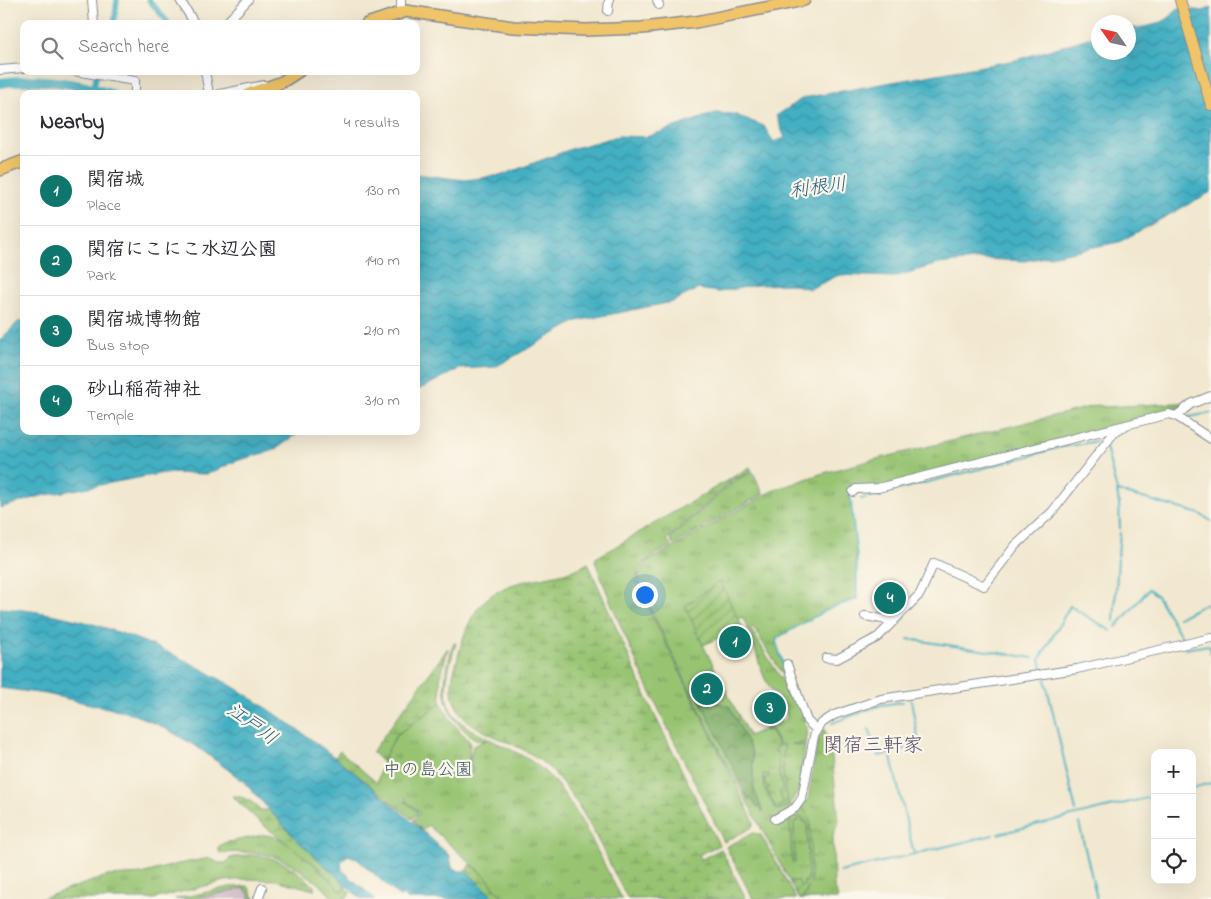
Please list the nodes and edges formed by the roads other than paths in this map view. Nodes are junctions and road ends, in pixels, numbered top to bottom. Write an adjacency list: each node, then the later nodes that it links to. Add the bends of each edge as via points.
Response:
1 (92, 0): 9 (street)
2 (180, 0): 10 (street)
3 (248, 0): 11 (street)
4 (609, 0): 8 (street)
5 (804, 0): 7 (highway, via 696,22 586,30 497,26 417,12)
6 (1180, 0): 23 (main road)
7 (401, 6): 12 (highway)
8 (608, 11)
9 (94, 20)
10 (192, 20)
11 (229, 20)
12 (374, 20)
13 (20, 68): 14 (street)
14 (0, 70)
15 (100, 75): 19 (street, via 135,81)
16 (206, 75): 20 (street)
17 (292, 75): 18 (highway)
18 (270, 87): 21 (street, via 250,86); 22 (highway)
19 (135, 90)
20 (208, 90)
21 (235, 90)
22 (261, 90)
23 (1211, 105)
24 (20, 162): 25 (highway)
25 (0, 170)
26 (1211, 396): 27 (street, via 1191,404)
27 (1176, 416): 28 (street, via 1169,414); 29 (street)
28 (1125, 426): 30 (street); 32 (street, via 1106,443 1058,504 1016,546 984,586 934,563 920,594)
29 (1211, 439)
30 (853, 492)
31 (865, 616): 32 (street)
32 (894, 621): 34 (street, via 878,637 861,647 837,659)
33 (1211, 638): 36 (street, via 1077,669 881,699 834,715)
34 (826, 658)
35 (787, 664): 36 (street, via 807,721)
36 (817, 730): 37 (street, via 802,798 795,808)
37 (775, 819)
38 (262, 888): 39 (street)
39 (258, 899)

